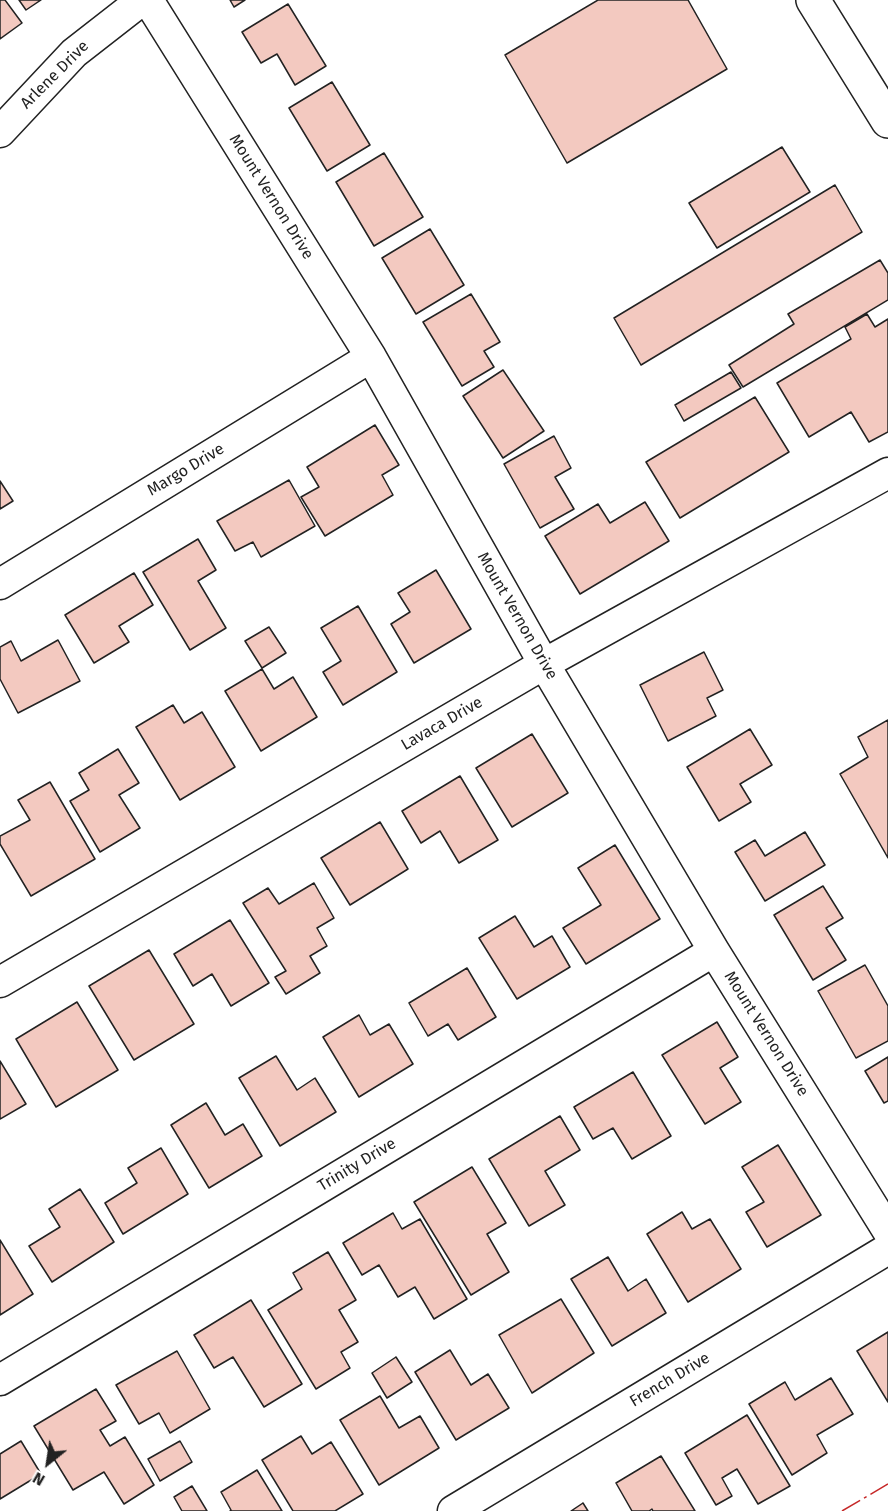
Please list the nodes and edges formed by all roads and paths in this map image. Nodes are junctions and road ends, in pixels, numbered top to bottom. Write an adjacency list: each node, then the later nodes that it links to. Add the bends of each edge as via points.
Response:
1 (142, 0): 5 (street, Arlene Drive, via 74,53)
2 (148, 0): 6 (street, Mount Vernon Drive)
3 (813, 0): 4 (main road)
4 (888, 122)
5 (0, 132)
6 (371, 357): 8 (street, Margo Drive); 9 (street, Mount Vernon Drive)
7 (888, 473): 9 (street, Lavaca Drive)
8 (0, 584)
9 (544, 664): 10 (street, Mount Vernon Drive); 11 (street, Lavaca Drive)
10 (714, 951): 12 (street, Mount Vernon Drive); 14 (street, Trinity Drive)
11 (0, 982)
12 (888, 1232)
13 (888, 1249): 15 (street, French Drive)
14 (0, 1380)
15 (453, 1511)

